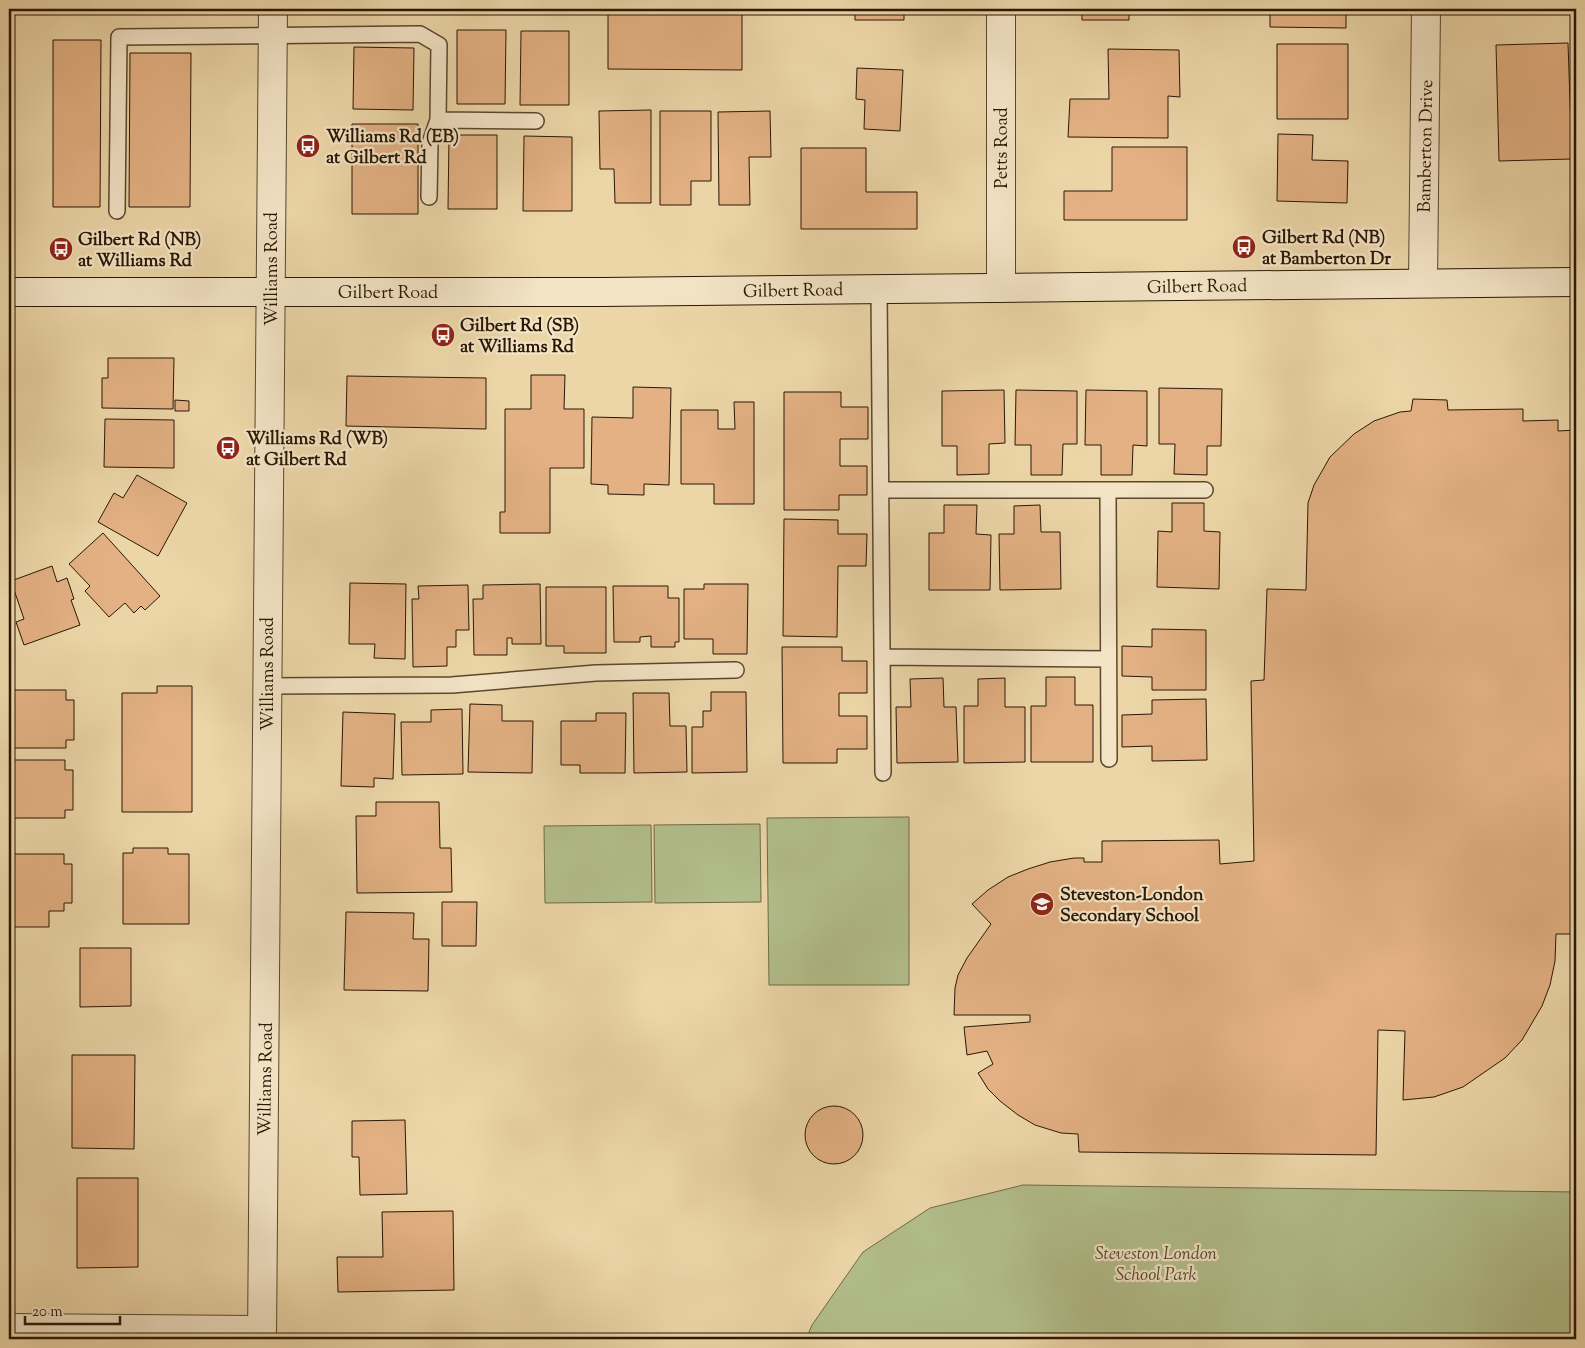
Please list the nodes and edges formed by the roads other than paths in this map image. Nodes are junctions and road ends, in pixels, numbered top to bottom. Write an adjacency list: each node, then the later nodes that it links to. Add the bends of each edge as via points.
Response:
1 (1001, 9): 10 (street, Petts Road)
2 (1426, 9): 9 (street, Bamberton Drive)
3 (273, 22): 4 (lane, via 420,34 439,44); 7 (lane, via 119,37); 13 (street, Williams Road)
4 (438, 120): 5 (lane); 6 (lane, via 430,143)
5 (536, 120)
6 (429, 197)
7 (117, 211)
8 (1576, 282): 9 (street, Gilbert Road)
9 (1423, 283): 10 (street, Gilbert Road)
10 (1001, 288): 11 (street, Gilbert Road)
11 (879, 289): 13 (street, Gilbert Road); 14 (lane)
12 (9, 292): 13 (street, Gilbert Road)
13 (271, 292): 20 (street, Williams Road)
14 (881, 490): 15 (lane); 17 (lane)
15 (1108, 490): 16 (lane); 18 (lane)
16 (1205, 490)
17 (882, 658): 18 (lane); 22 (lane)
18 (1108, 659): 21 (lane)
19 (736, 670): 20 (lane, via 596,673 452,685)
20 (266, 686): 24 (street, Williams Road)
21 (1109, 759)
22 (883, 773)
23 (9, 1328): 24 (street)
24 (262, 1335)

